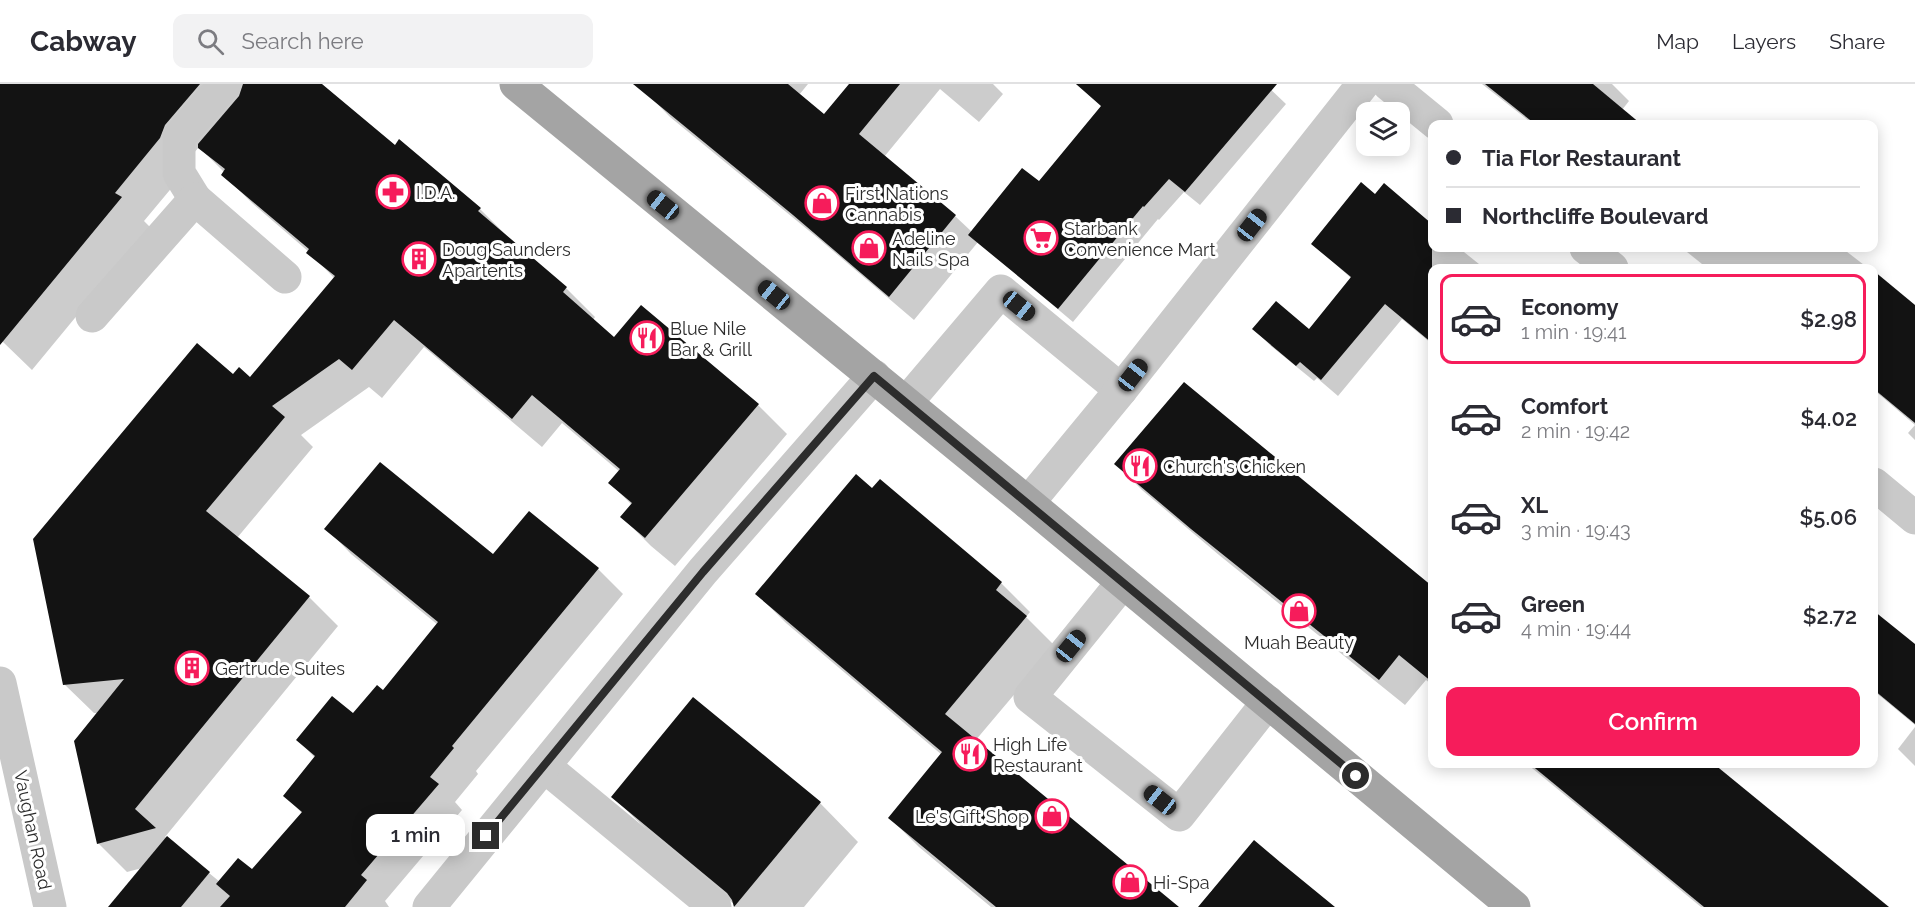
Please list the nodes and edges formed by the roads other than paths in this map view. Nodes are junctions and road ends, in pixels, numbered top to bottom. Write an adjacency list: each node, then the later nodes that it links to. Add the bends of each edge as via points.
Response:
1 (225, 84): 6 (street, via 178,138 179,173)
2 (516, 84): 11 (main road)
3 (1363, 84): 12 (street)
4 (1388, 84): 5 (street)
5 (1432, 120)
6 (195, 199): 9 (street); 10 (street)
7 (1591, 252): 8 (street)
8 (1606, 264)
9 (285, 277)
10 (92, 316)
11 (874, 376): 13 (main road); 20 (street, via 703,572)
12 (1120, 390): 13 (street, via 1001,291); 15 (street)
13 (906, 403): 15 (main road)
14 (1878, 487): 16 (street)
15 (1028, 503): 17 (main road)
16 (1915, 518)
17 (1123, 582): 19 (main road); 19 (street, via 1030,697 1179,815)
18 (0, 683): 21 (street, Vaughan Road)
19 (1268, 702): 24 (main road)
20 (544, 766): 22 (street); 23 (street)
21 (50, 907)
22 (429, 907)
23 (715, 907)
24 (1514, 907)

